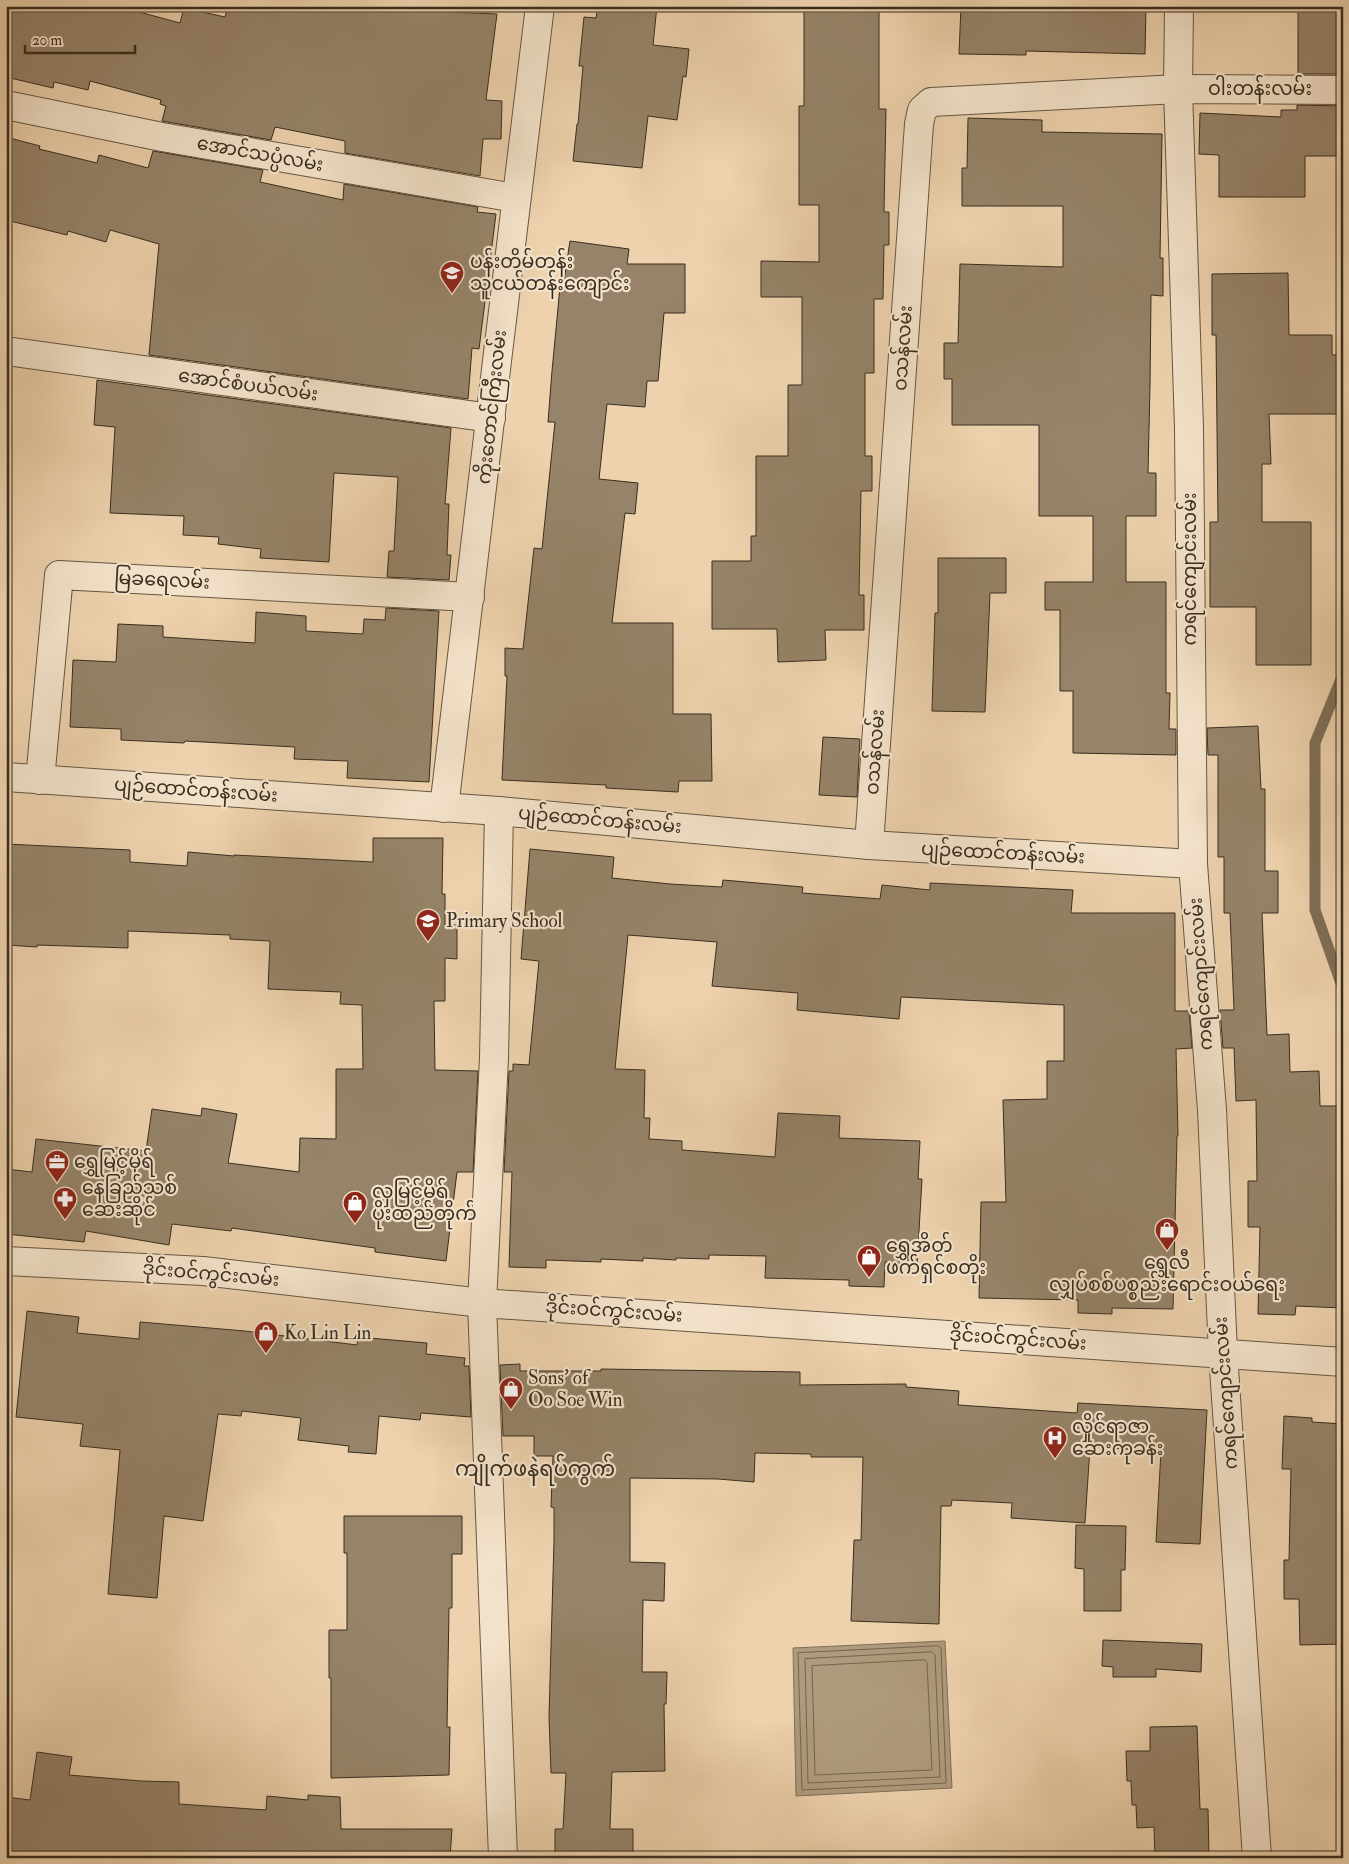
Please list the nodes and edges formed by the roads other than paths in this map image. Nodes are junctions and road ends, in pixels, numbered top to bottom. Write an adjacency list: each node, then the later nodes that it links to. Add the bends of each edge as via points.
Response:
1 (540, 6): 6 (street, ကိုးတောင်ကြီးလမ်း)
2 (1179, 6): 3 (street, ကရင်ကျောင်းလမ်း)
3 (1178, 89): 4 (street, ဝါးတန်းလမ်း); 14 (street, ဝသန်လမ်း, via 931,102 922,110); 15 (street, ကရင်ကျောင်းလမ်း, via 1189,428)
4 (1343, 90)
5 (6, 105): 6 (street, အောင်သပ္ပံလမ်း, via 162,137)
6 (516, 198): 8 (street, ကိုးတောင်ကြီးလမ်း)
7 (6, 351): 8 (street, အောင်စံပယ်လမ်း)
8 (491, 418): 9 (street, ကိုးတောင်ကြီးလမ်း)
9 (470, 597): 11 (street, မြခရေလမ်း, via 59,575); 12 (street, ကိုးတောင်ကြီးလမ်း)
10 (6, 777): 11 (street, ပျဉ်ထောင်တန်းလမ်း)
11 (40, 780): 12 (street, ပျဉ်ထောင်တန်းလမ်း)
12 (444, 808): 13 (street, ပျဉ်ထောင်တန်းလမ်း)
13 (499, 811): 14 (street, ပျဉ်ထောင်တန်းလမ်း); 17 (street, via 494,1058)
14 (869, 845): 15 (street, ပျဉ်ထောင်တန်းလမ်း)
15 (1193, 864): 18 (street, ကရင်ကျောင်းလမ်း, via 1212,1110)
16 (6, 1261): 17 (street, ဒိုင်းဝင်ကွင်းလမ်း, via 203,1271)
17 (482, 1303): 18 (street, ဒိုင်းဝင်ကွင်းလမ်း); 20 (street)
18 (1223, 1353): 19 (street, ဒိုင်းဝင်ကွင်းလမ်း); 21 (street, ကရင်ကျောင်းလမ်း)
19 (1343, 1362)
20 (503, 1858)
21 (1257, 1858)

